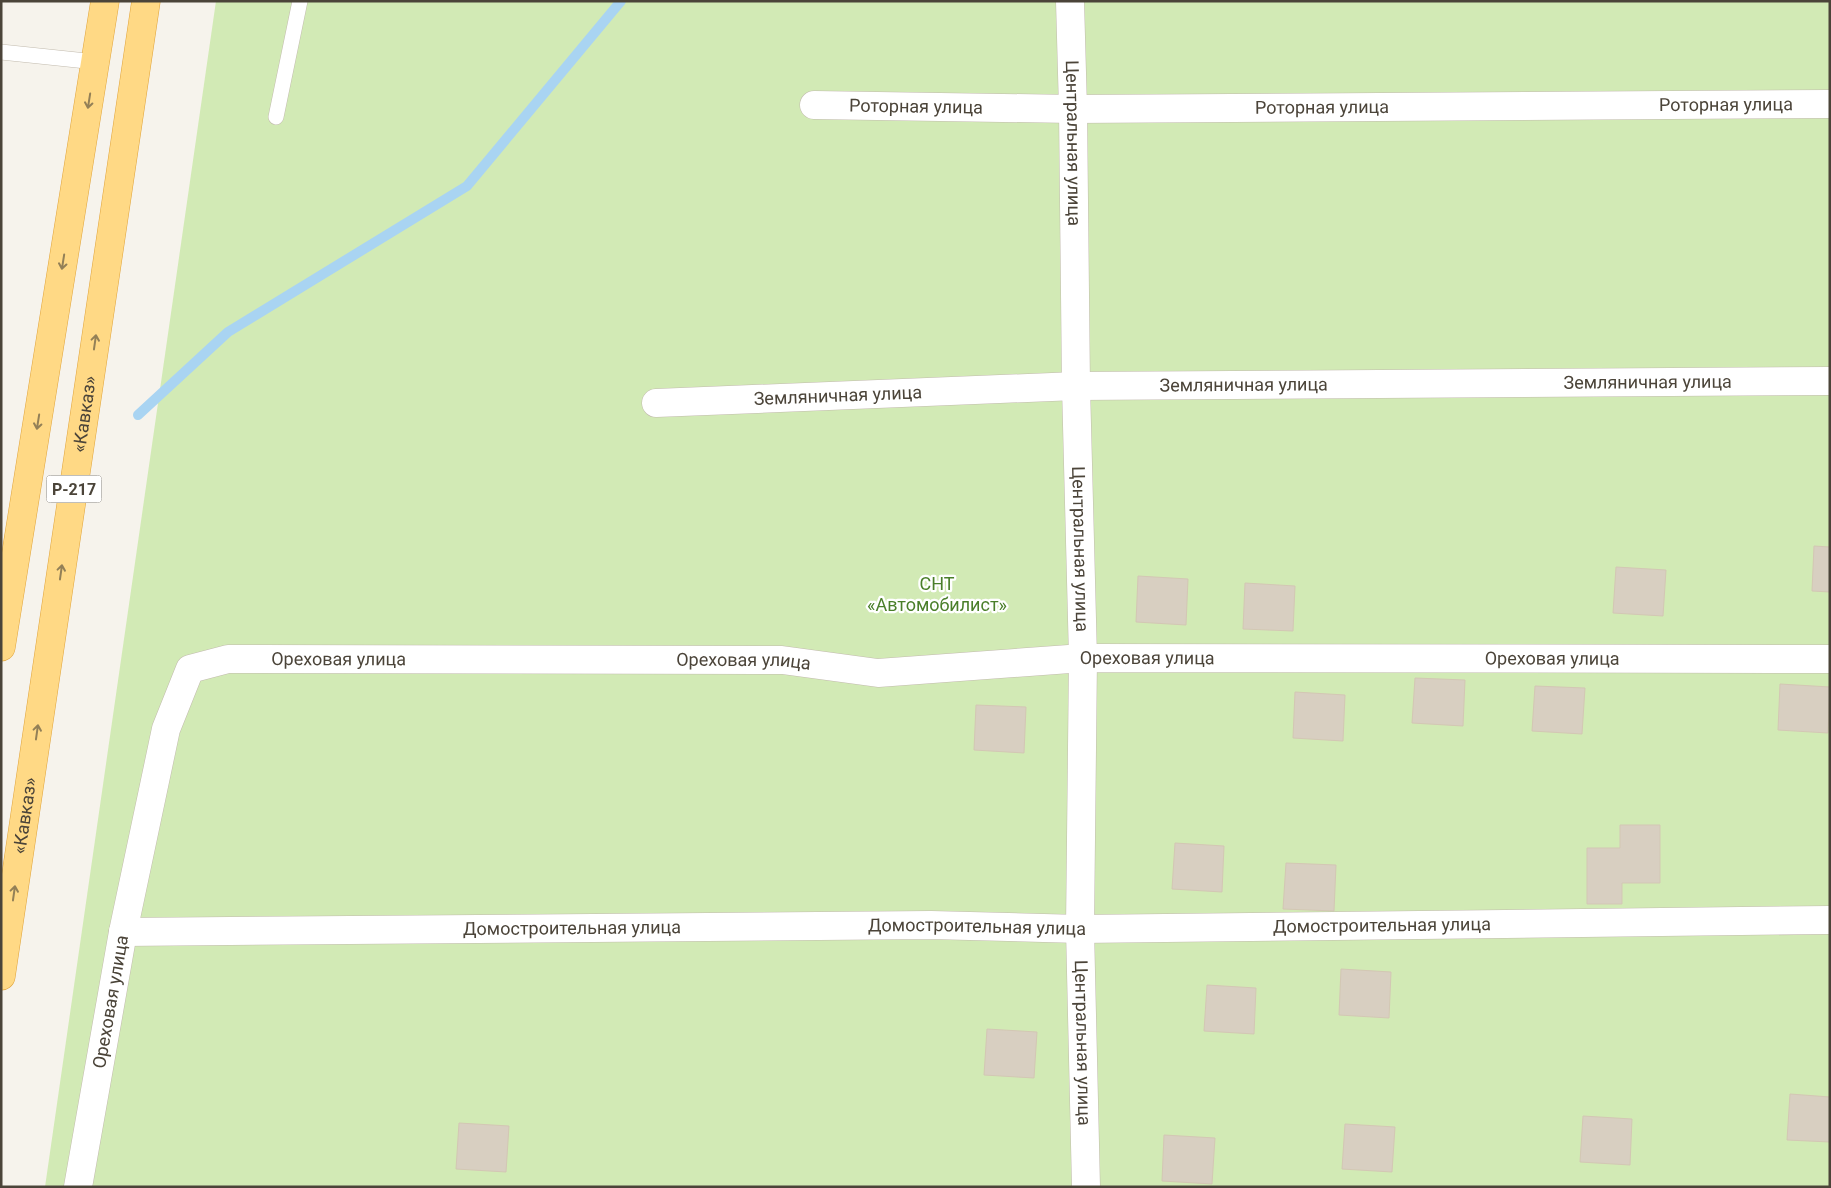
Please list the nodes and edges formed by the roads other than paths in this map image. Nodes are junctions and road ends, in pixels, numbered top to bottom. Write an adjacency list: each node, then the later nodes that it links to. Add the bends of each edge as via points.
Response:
1 (105, 1): 6 (highway, Р-217)
2 (146, 1): 20 (highway, «Кавказ» / Р-217, one-way to 2)
3 (300, 1): 10 (lane)
4 (1070, 1): 9 (street, Центральная улица)
5 (1, 52): 6 (lane)
6 (96, 62): 14 (highway, Р-217, one-way to 14)
7 (1830, 104): 9 (street, Роторная улица)
8 (814, 105): 9 (street, Роторная улица)
9 (1073, 109): 12 (street, Центральная улица)
10 (276, 117)
11 (1830, 381): 12 (street, Земляничная улица)
12 (1076, 386): 13 (street, Земляничная улица); 15 (street, Центральная улица)
13 (656, 403)
14 (1, 647)
15 (1083, 658): 16 (street, Ореховая улица); 18 (street, Центральная улица); 19 (street, Ореховая улица, via 878,673 782,660 228,659 190,669 166,729)
16 (1830, 659)
17 (1830, 920): 18 (street, Домостроительная улица)
18 (1080, 928): 19 (street, Домостроительная улица, via 921,925); 22 (street, Центральная улица)
19 (123, 932): 21 (street, Ореховая улица)
20 (1, 976)
21 (78, 1187)
22 (1086, 1187)

